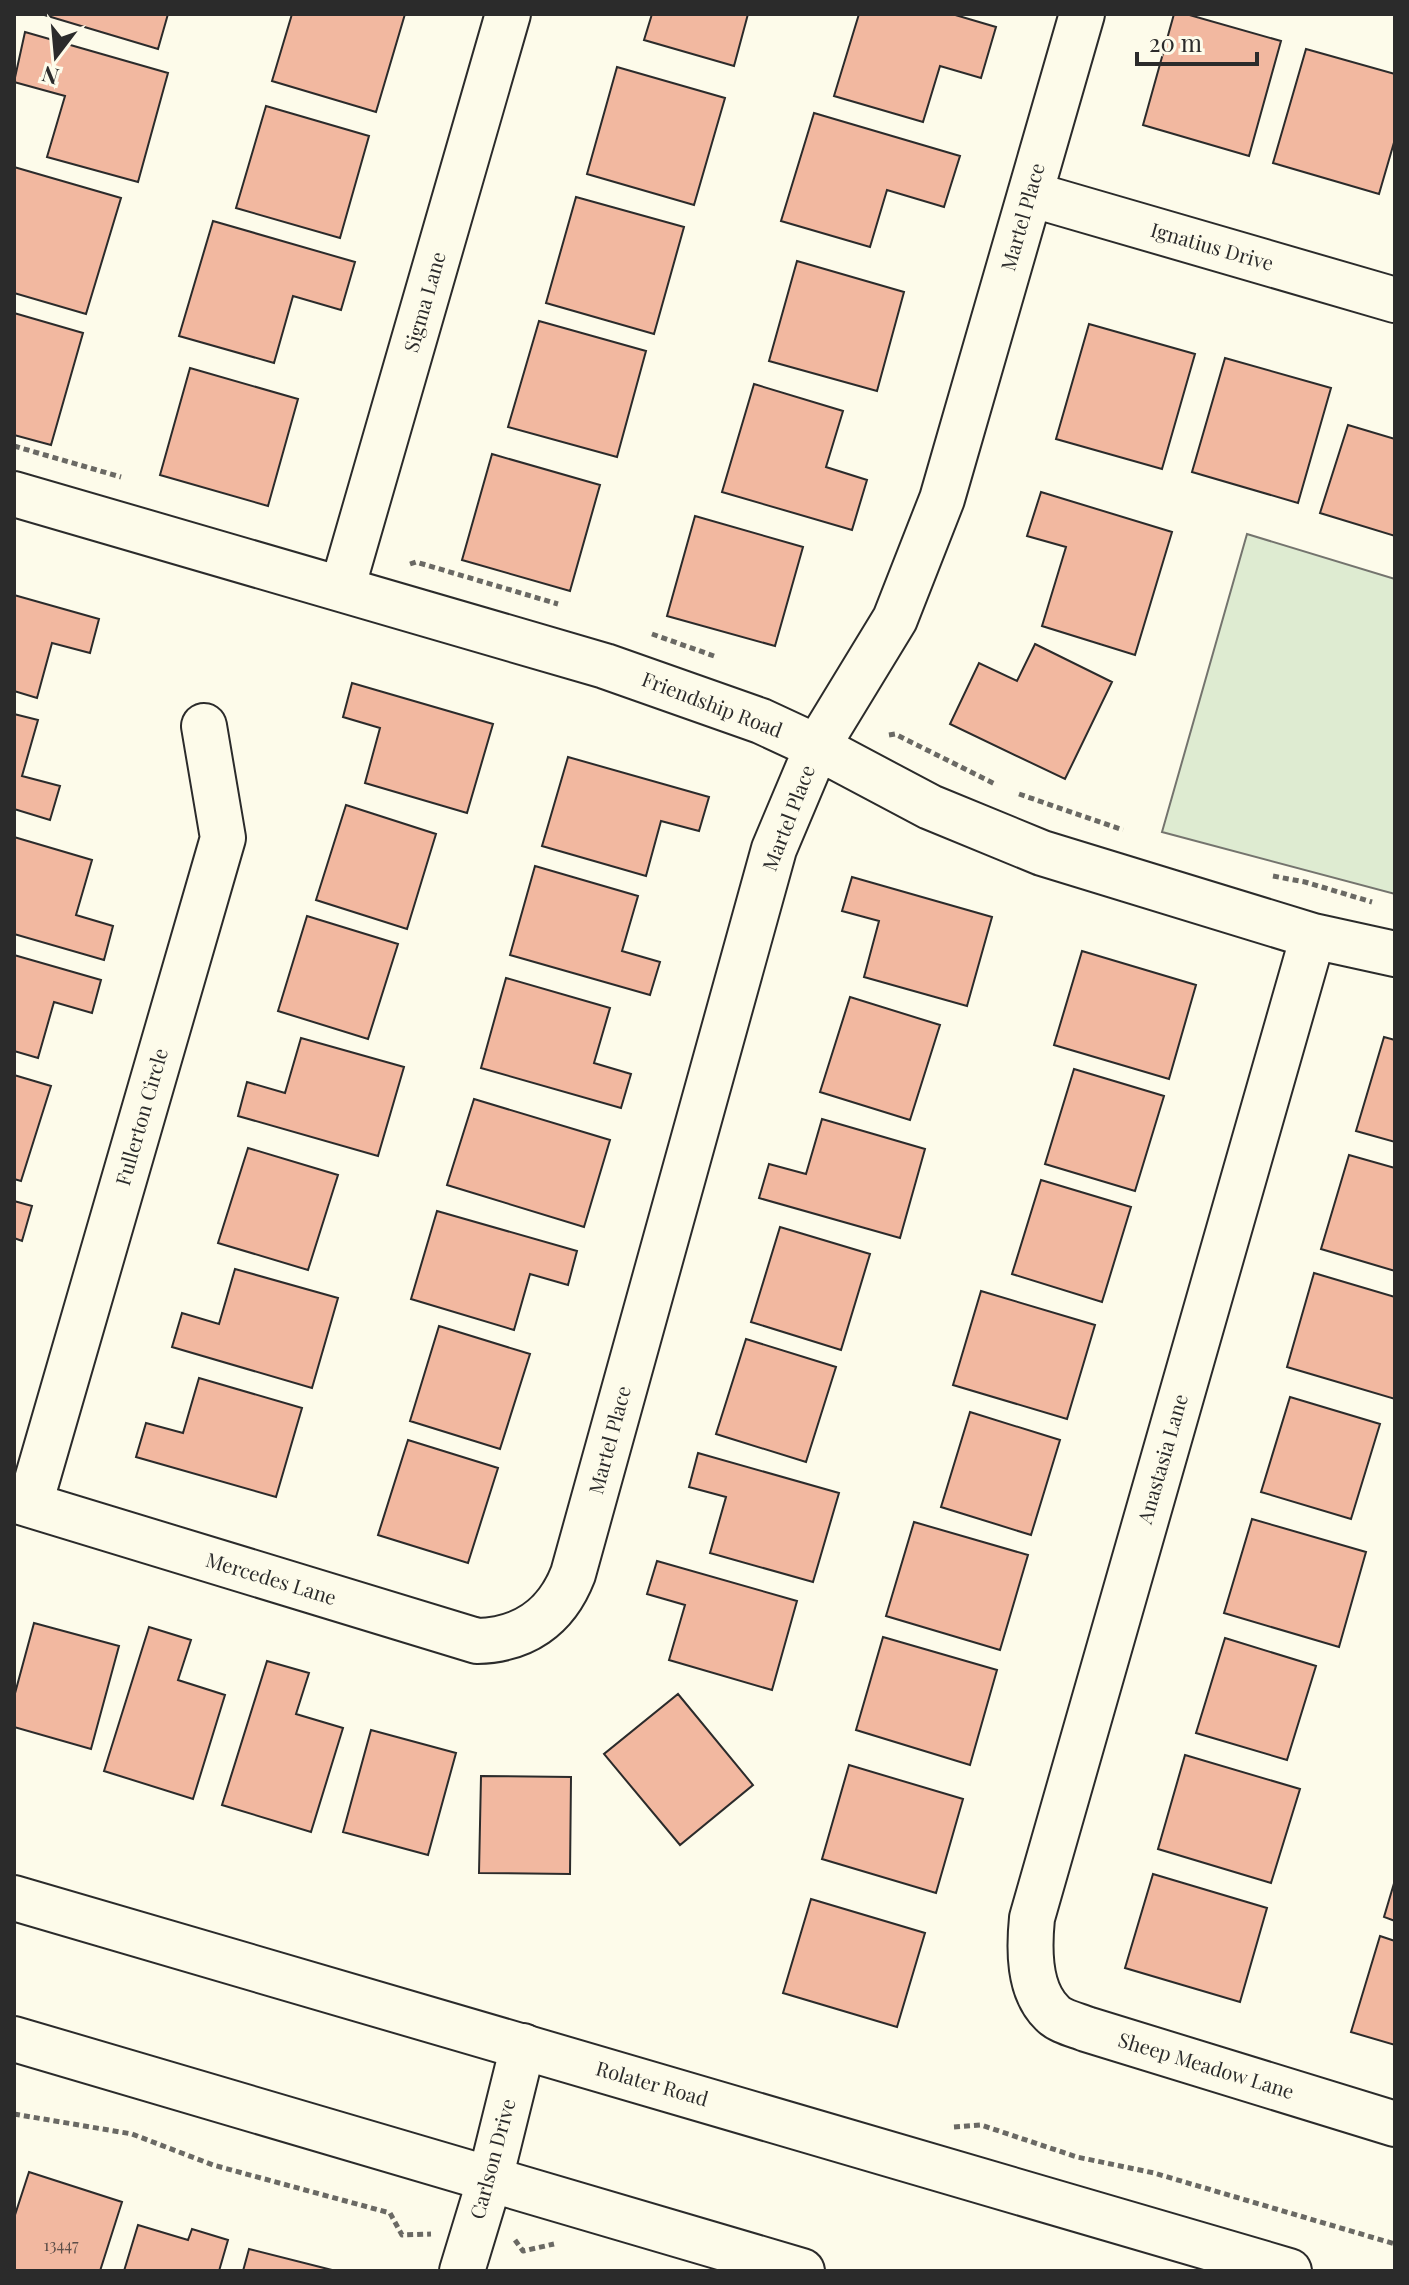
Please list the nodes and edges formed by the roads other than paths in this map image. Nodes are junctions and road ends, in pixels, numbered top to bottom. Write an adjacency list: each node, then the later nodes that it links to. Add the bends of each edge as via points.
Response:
1 (508, 14): 6 (street, Sigma Lane)
2 (1082, 14): 3 (street, Martel Place)
3 (1030, 194): 4 (street, Ignatius Drive); 8 (street, Martel Place, via 942,499 895,619)
4 (1395, 300)
5 (14, 494): 6 (street, Friendship Road)
6 (342, 589): 8 (street, Friendship Road, via 605,666 761,721)
7 (204, 726): 11 (street, Fullerton Circle, via 223,838)
8 (817, 747): 9 (street, Friendship Road, via 930,807 1042,853); 12 (street, Martel Place, via 769,865 573,1574 556,1606)
9 (1313, 936): 10 (street, Friendship Road); 14 (street, Anastasia Lane, via 1032,1918 1029,1952)
10 (1395, 954)
11 (22, 1502): 12 (street, Mercedes Lane, via 459,1637 495,1640)
12 (529, 1629)
13 (14, 1898): 16 (street, Rolater Road)
14 (1035, 1984): 17 (street, Sheep Meadow Lane, via 1052,2014 1086,2029)
15 (14, 2039): 18 (street)
16 (523, 2046): 18 (street, Carlson Drive); 21 (street, Rolater Road)
17 (1395, 2124)
18 (490, 2179): 19 (street, Carlson Drive); 20 (street)
19 (462, 2271)
20 (802, 2271)
21 (1289, 2271)

